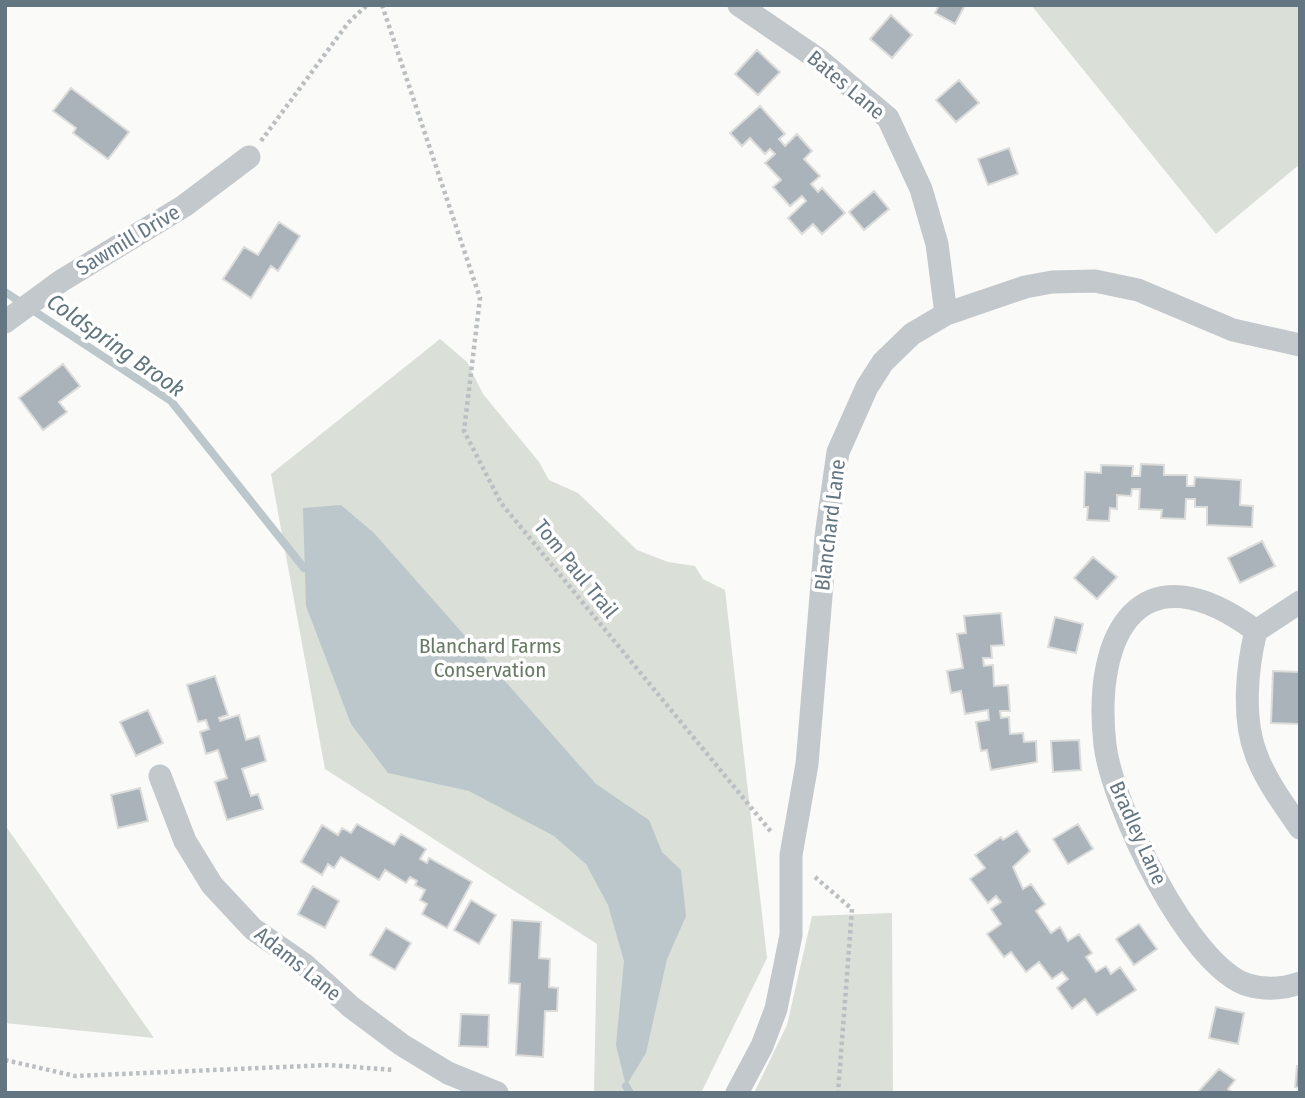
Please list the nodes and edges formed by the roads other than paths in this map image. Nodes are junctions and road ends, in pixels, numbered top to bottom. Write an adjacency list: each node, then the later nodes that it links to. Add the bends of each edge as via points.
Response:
1 (739, 5): 3 (street, Bates Lane, via 818,59 888,118 924,200 937,244)
2 (247, 159): 4 (street, Sawmill Drive, via 184,206 61,281)
3 (947, 314): 5 (street, Blanchard Lane, via 1024,287 1095,281 1138,290 1233,330); 12 (street, Blanchard Lane, via 912,334 883,362 838,452 825,536 807,764 790,855 792,936 776,1009)
4 (5, 322)
5 (1300, 345)
6 (1300, 602): 7 (street)
7 (1256, 631): 9 (street, via 1251,651 1252,739 1256,755); 10 (street, Bradley Lane, via 1210,605 1159,596 1147,601 1127,619 1106,665 1105,743 1115,788 1139,845 1206,955 1247,985 1276,989)
8 (160, 776): 11 (street, Adams Lane, via 185,841 212,885 253,929 402,1045 448,1073)
9 (1300, 828)
10 (1300, 983)
11 (497, 1093)
12 (737, 1093)

